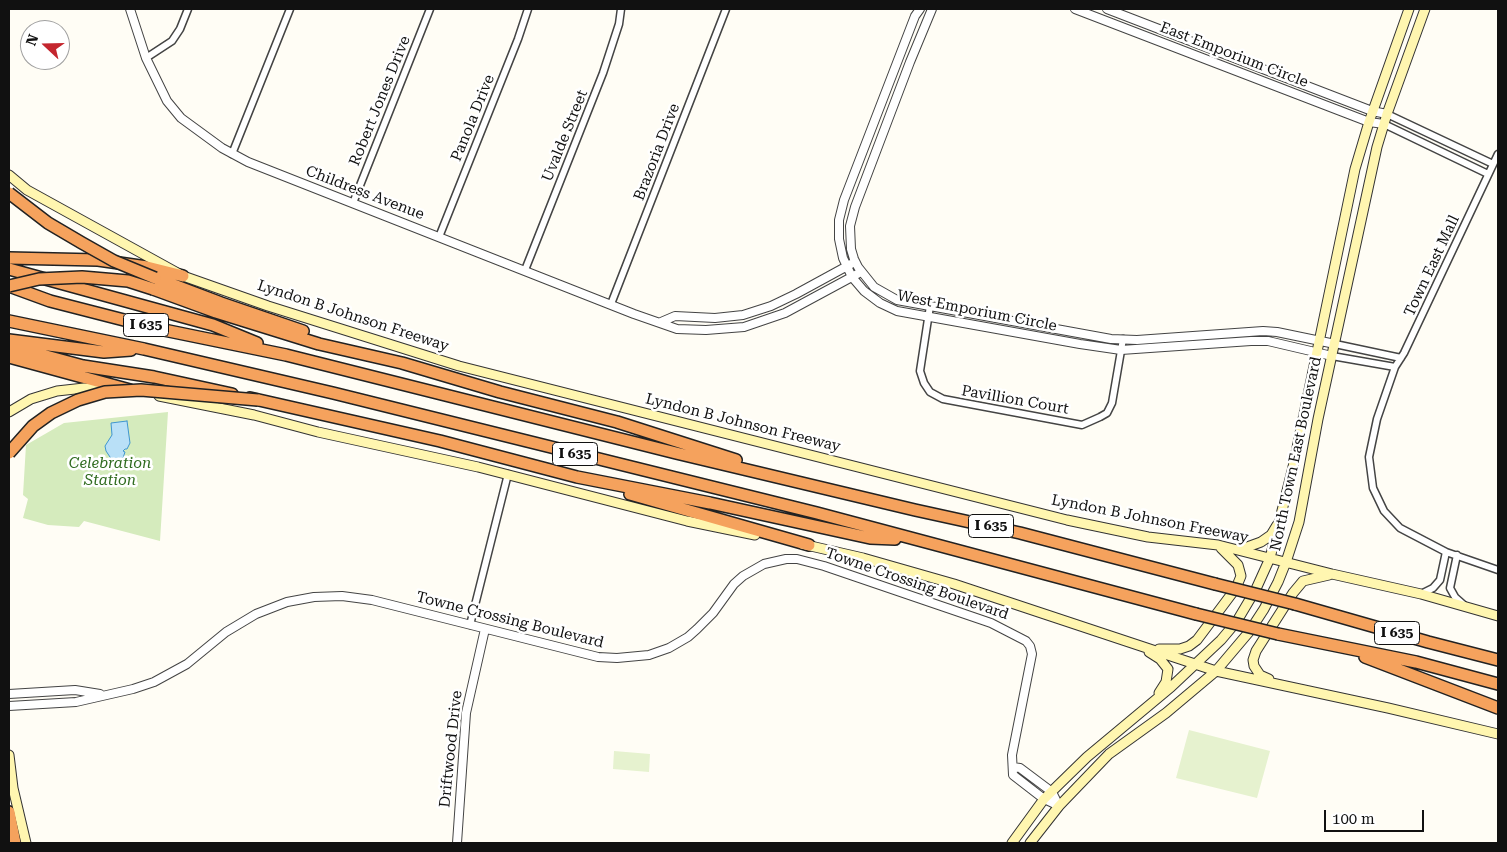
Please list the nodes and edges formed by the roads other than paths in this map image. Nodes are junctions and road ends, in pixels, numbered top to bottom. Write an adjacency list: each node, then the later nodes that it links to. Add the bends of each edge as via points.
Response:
1 (130, 9): 16 (street, Childress Avenue)
2 (188, 9): 16 (street, via 172,41)
3 (290, 9): 27 (street)
4 (430, 9): 33 (street, Robert Jones Drive)
5 (528, 9): 34 (street, Panola Drive)
6 (621, 9): 39 (street, Uvalde Street, via 603,73)
7 (726, 9): 45 (street, Brazoria Drive)
8 (920, 9): 17 (street, West Emporium Circle)
9 (932, 9): 18 (street, West Emporium Circle)
10 (1075, 9): 15 (street, East Emporium Circle)
11 (1107, 9): 14 (street, East Emporium Circle)
12 (1409, 9): 21 (main road, North Town East Boulevard)
13 (1425, 9): 22 (main road, North Town East Boulevard)
14 (1168, 32): 15 (street); 19 (street, East Emporium Circle)
15 (1164, 43): 20 (street, East Emporium Circle)
16 (146, 58): 27 (street, Childress Avenue, via 167,101 181,118)
17 (899, 58): 18 (street); 25 (street, West Emporium Circle)
18 (910, 62): 26 (street, West Emporium Circle)
19 (1247, 63): 20 (street); 21 (street, East Emporium Circle)
20 (1242, 74): 23 (street, East Emporium Circle)
21 (1372, 111): 22 (street, East Emporium Circle); 23 (main road, North Town East Boulevard)
22 (1387, 114): 24 (main road, North Town East Boulevard); 29 (street)
23 (1369, 122): 24 (street, East Emporium Circle); 57 (main road, North Town East Boulevard, via 1355,169)
24 (1384, 124): 30 (street); 59 (main road, North Town East Boulevard)
25 (869, 135): 26 (street); 37 (street, West Emporium Circle, via 839,220 839,239)
26 (880, 140): 36 (street, West Emporium Circle, via 850,226)
27 (232, 154): 33 (street, Childress Avenue)
28 (1498, 154): 29 (street, Town East Mall)
29 (1493, 164): 30 (street, Town East Mall)
30 (1488, 174): 67 (street, Town East Mall)
31 (9, 175): 41 (main road, Lyndon B Johnson Freeway, via 28,190)
32 (9, 193): 43 (highway, bridge, via 48,223)
33 (353, 203): 34 (street, Childress Avenue)
34 (439, 237): 39 (street, Childress Avenue)
35 (9, 258): 41 (highway, via 98,260)
36 (855, 261): 37 (street, Childress Avenue); 40 (street, West Emporium Circle)
37 (846, 266): 42 (street, West Emporium Circle); 46 (street, Childress Avenue)
38 (9, 269): 64 (highway, via 213,325)
39 (525, 270): 45 (street, Childress Avenue)
40 (861, 272): 42 (street, Childress Avenue); 47 (street, West Emporium Circle, via 885,295)
41 (183, 276): 79 (main road, Lyndon B Johnson Freeway, via 477,371 1067,520 1148,537)
42 (852, 277): 48 (street, Childress Avenue); 49 (street, West Emporium Circle, via 880,303 897,311)
43 (154, 283): 44 (highway, bridge, via 82,277 39,279); 74 (highway, via 216,312 319,344 402,362 635,428 736,460)
44 (9, 286): 64 (highway, I 635, via 50,301 159,329)
45 (610, 304): 51 (street, Childress Avenue)
46 (773, 305): 48 (street); 51 (street, Childress Avenue, via 744,315 715,318 675,316)
47 (930, 306): 49 (street, Pavillion Court); 52 (street, West Emporium Circle)
48 (777, 316): 51 (street, Childress Avenue, via 744,327 706,330 677,329)
49 (928, 317): 54 (street, West Emporium Circle); 62 (street, Pavillion Court, via 920,371 930,392 943,399 1082,425 1107,413 1112,403)
50 (9, 321): 61 (highway, I 635)
51 (661, 322)
52 (1026, 323): 54 (street); 55 (street, West Emporium Circle)
53 (1205, 334): 55 (street, West Emporium Circle); 57 (street, West Emporium Circle, via 1270,331); 58 (street)
54 (1024, 335): 62 (street, West Emporium Circle)
55 (1123, 339): 62 (street, Pavillion Court)
56 (9, 340): 61 (highway, via 104,352)
57 (1320, 341): 59 (street, West Emporium Circle); 63 (main road, North Town East Boulevard)
58 (1206, 344): 62 (street, West Emporium Circle); 63 (street, West Emporium Circle, via 1268,341)
59 (1334, 344): 65 (main road, North Town East Boulevard); 67 (street)
60 (9, 346): 70 (highway, bridge, via 83,366 154,377)
61 (144, 349): 77 (highway, I 635)
62 (1121, 350)
63 (1317, 353): 65 (street, West Emporium Circle); 76 (main road, North Town East Boulevard)
64 (286, 355): 74 (highway, I 635)
65 (1332, 356): 68 (street); 84 (main road, North Town East Boulevard, via 1299,522)
66 (9, 357): 69 (highway)
67 (1400, 358): 68 (street, Town East Mall)
68 (1395, 367): 81 (street, Town East Mall, via 1371,444 1373,488 1384,511 1400,528)
69 (144, 394): 71 (main road, via 70,389 43,395); 73 (main road, via 254,415)
70 (258, 400): 72 (highway, bridge, via 141,390 105,392 51,413); 75 (highway, via 440,441)
71 (9, 412)
72 (9, 453)
73 (508, 474): 78 (main road, via 687,521); 90 (street)
74 (767, 474): 94 (highway, I 635, bridge, via 1020,533)
75 (596, 481): 77 (highway, via 710,502 870,538); 78 (highway, via 637,496)
76 (1281, 519): 80 (main road, via 1271,535 1253,546); 83 (main road, North Town East Boulevard)
77 (918, 540): 93 (highway, I 635, bridge, via 1196,614)
78 (809, 545): 92 (main road, via 954,584)
79 (1218, 545): 80 (main road, Lyndon B Johnson Freeway); 95 (main road, via 1238,564 1241,576 1236,588 1189,646)
80 (1237, 550): 83 (main road, Lyndon B Johnson Freeway)
81 (1446, 552): 82 (street, Town East Mall); 87 (street, via 1440,580)
82 (1457, 555): 85 (street, Town East Mall); 88 (street, via 1450,588)
83 (1270, 558): 84 (main road, Lyndon B Johnson Freeway); 98 (main road, North Town East Boulevard, via 1237,621)
84 (1286, 562): 86 (main road, Lyndon B Johnson Freeway); 99 (main road, North Town East Boulevard, via 1264,609)
85 (1498, 570)
86 (1332, 574): 87 (main road, Lyndon B Johnson Freeway); 101 (main road, via 1303,581 1256,651 1253,660 1260,676)
87 (1421, 594): 88 (main road, Lyndon B Johnson Freeway)
88 (1465, 606): 89 (main road, Lyndon B Johnson Freeway)
89 (1498, 616)
90 (470, 625): 91 (street, Towne Crossing Boulevard); 103 (street, Towne Crossing Boulevard, via 356,597 303,598 273,606 241,622 187,664 166,676 133,689)
91 (485, 629): 109 (street, Towne Crossing Boulevard, via 598,656 627,658 649,655 688,637 713,613 734,584 754,569 786,559 806,560 991,623 1026,641 1032,654 1012,754); 116 (street, Driftwood Drive, via 466,713)
92 (1141, 646): 95 (main road); 104 (main road, via 1168,669 1166,682)
93 (1335, 646): 100 (highway, I 635, via 1416,662); 106 (highway)
94 (1453, 648): 96 (highway); 97 (highway, I 635)
95 (1151, 649): 98 (main road)
96 (1498, 652)
97 (1498, 660)
98 (1196, 664): 99 (main road); 104 (main road, North Town East Boulevard)
99 (1216, 671): 101 (main road); 112 (main road, North Town East Boulevard, via 1166,713 1109,754)
100 (1498, 684)
101 (1285, 686): 107 (main road)
102 (9, 694): 103 (street, Towne Crossing Boulevard, via 75,690)
103 (105, 695): 105 (street, Towne Crossing Boulevard, via 76,702)
104 (1154, 701): 110 (main road, North Town East Boulevard, via 1090,754)
105 (9, 706)
106 (1498, 708)
107 (1498, 734)
108 (9, 755): 115 (main road)
109 (1013, 768): 110 (street, via 1020,768); 111 (street, via 1013,775)
110 (1052, 792): 111 (main road, North Town East Boulevard); 112 (street)
111 (1044, 799): 112 (street); 117 (main road, North Town East Boulevard)
112 (1059, 806): 118 (main road, North Town East Boulevard)
113 (9, 812): 114 (highway)
114 (15, 843)
115 (26, 843)
116 (457, 843)
117 (1012, 843)
118 (1030, 843)

